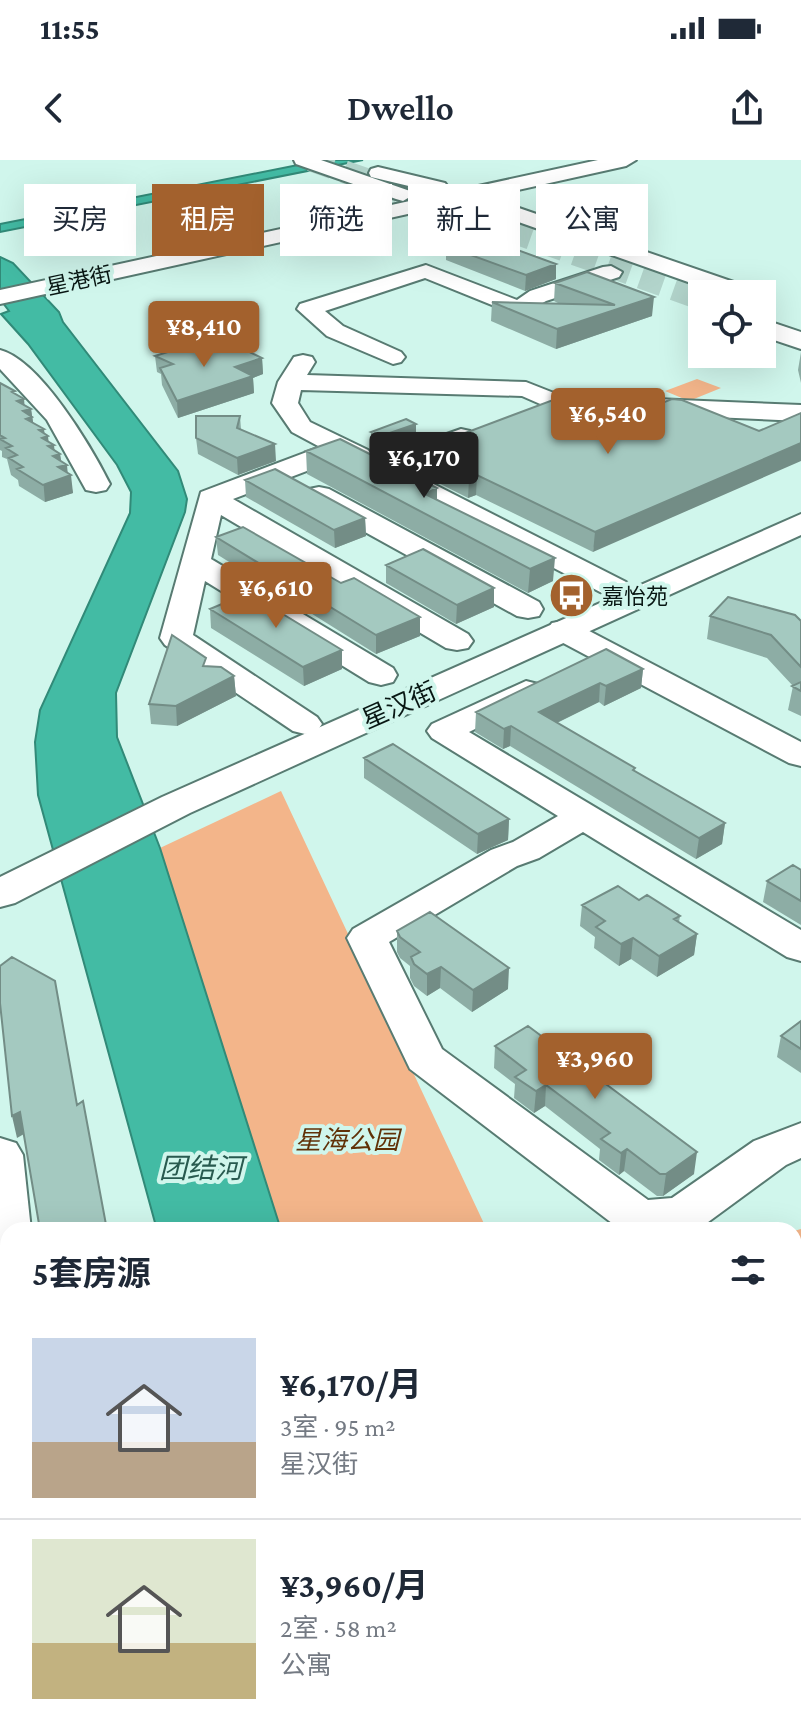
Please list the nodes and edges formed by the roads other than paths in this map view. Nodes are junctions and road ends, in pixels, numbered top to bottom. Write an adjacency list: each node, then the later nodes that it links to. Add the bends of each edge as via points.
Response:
1 (304, 160): 4 (street)
2 (565, 160): 5 (main road, 星港街)
3 (626, 160): 6 (main road)
4 (338, 167): 7 (street, via 361,169); 8 (street)
5 (476, 184)
6 (517, 184)
7 (408, 187)
8 (403, 195): 9 (main road); 14 (main road, 星港街)
9 (408, 195)
10 (408, 201): 14 (main road, 星港街)
11 (520, 216): 15 (main road)
12 (520, 233): 13 (main road)
13 (611, 272): 17 (main road); 25 (street, via 538,296 519,309 426,271 308,309 335,331)
14 (54, 278): 16 (main road, 星港街); 18 (main road, 星港街)
15 (705, 280)
16 (0, 282)
17 (637, 282)
18 (0, 297)
19 (776, 315): 20 (main road)
20 (801, 323)
21 (776, 332): 22 (main road)
22 (801, 341)
23 (307, 355): 26 (street)
24 (0, 357): 34 (street, via 63,423)
25 (393, 357)
26 (290, 382): 27 (street, via 526,389); 31 (street, via 285,403 301,427)
27 (554, 402): 28 (street); 29 (street)
28 (801, 413)
29 (513, 417)
30 (485, 427): 32 (street)
31 (342, 448): 32 (street); 33 (street)
32 (380, 467): 39 (street)
33 (277, 472): 35 (street); 40 (street)
34 (96, 484)
35 (211, 498): 38 (street); 42 (street)
36 (801, 504): 39 (main road, 星汉街)
37 (801, 523): 41 (main road, 星汉街)
38 (195, 562): 44 (street); 45 (street, via 176,638)
39 (615, 588): 45 (main road, 星汉街)
40 (528, 609)
41 (563, 630): 43 (street); 47 (main road, 星汉街)
42 (457, 641)
43 (605, 652): 46 (street); 48 (street, via 444,731)
44 (381, 675)
45 (308, 716): 47 (main road, 星汉街)
46 (801, 756)
47 (166, 798): 49 (main road, 星汉街)
48 (584, 816): 50 (street); 51 (street, via 367,938 425,1058 640,1219 683,1215 770,1153)
49 (14, 873)
50 (801, 948)
51 (801, 1139)
52 (0, 1155): 53 (street)
53 (6, 1222)

